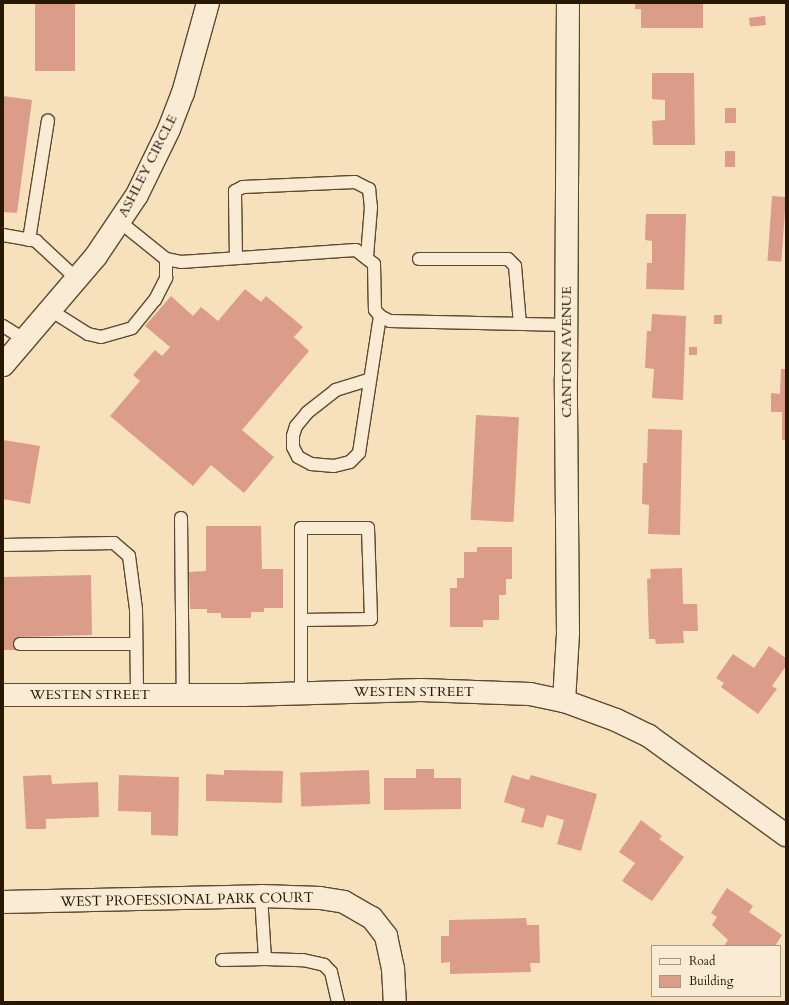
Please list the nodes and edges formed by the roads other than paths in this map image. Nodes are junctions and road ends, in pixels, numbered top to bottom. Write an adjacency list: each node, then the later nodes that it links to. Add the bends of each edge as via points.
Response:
1 (208, 3): 4 (street, ASHLEY CIRCLE, via 195,57 169,129 137,195)
2 (568, 3): 15 (street, CANTON AVENUE)
3 (48, 120): 6 (lane)
4 (120, 222): 9 (lane); 11 (street, ASHLEY CIRCLE)
5 (3, 235): 6 (lane)
6 (29, 240): 11 (lane, via 36,241)
7 (367, 256): 8 (lane, via 356,250); 8 (lane, via 371,207 369,189 354,182 243,187 235,191); 13 (lane, via 374,264 375,310)
8 (236, 258): 9 (lane, via 181,262)
9 (166, 259): 12 (lane, via 164,282 155,300 132,328 101,337 88,334)
10 (419, 259): 14 (lane, via 508,259 515,266)
11 (77, 279): 12 (street, ASHLEY CIRCLE)
12 (50, 310): 17 (street, ASHLEY CIRCLE)
13 (380, 316): 14 (lane, via 390,321); 19 (lane)
14 (520, 324): 15 (lane)
15 (567, 325): 29 (street, CANTON AVENUE, via 568,633)
16 (3, 326): 17 (lane)
17 (25, 340): 18 (street, ASHLEY CIRCLE)
18 (3, 365)
19 (368, 380): 19 (lane, via 363,440 359,453 350,462 334,466 311,464 298,457 293,447 293,436 296,426 307,413 336,390)
20 (181, 518): 27 (lane)
21 (3, 545): 24 (lane, via 114,543 129,556 136,609)
22 (302, 620): 22 (lane, via 301,528 368,528 371,619); 25 (lane)
23 (20, 644): 24 (lane)
24 (136, 644): 28 (lane)
25 (301, 694): 27 (street, WESTEN STREET); 29 (street, WESTEN STREET, via 421,690 530,694)
26 (3, 695): 28 (street, WESTEN STREET)
27 (183, 695): 28 (street, WESTEN STREET)
28 (137, 696)
29 (564, 701): 30 (street, WESTEN STREET, via 616,720 649,736)
30 (786, 835)
31 (261, 896): 32 (street, WEST PROFESSIONAL PARK COURT); 33 (lane); 36 (street, WEST PROFESSIONAL PARK COURT, via 320,898 344,902 372,918 386,936 389,946)
32 (3, 902)
33 (265, 959): 34 (lane); 35 (lane, via 302,960 324,965 331,972)
34 (222, 960)
35 (338, 1002)
36 (396, 1002)

